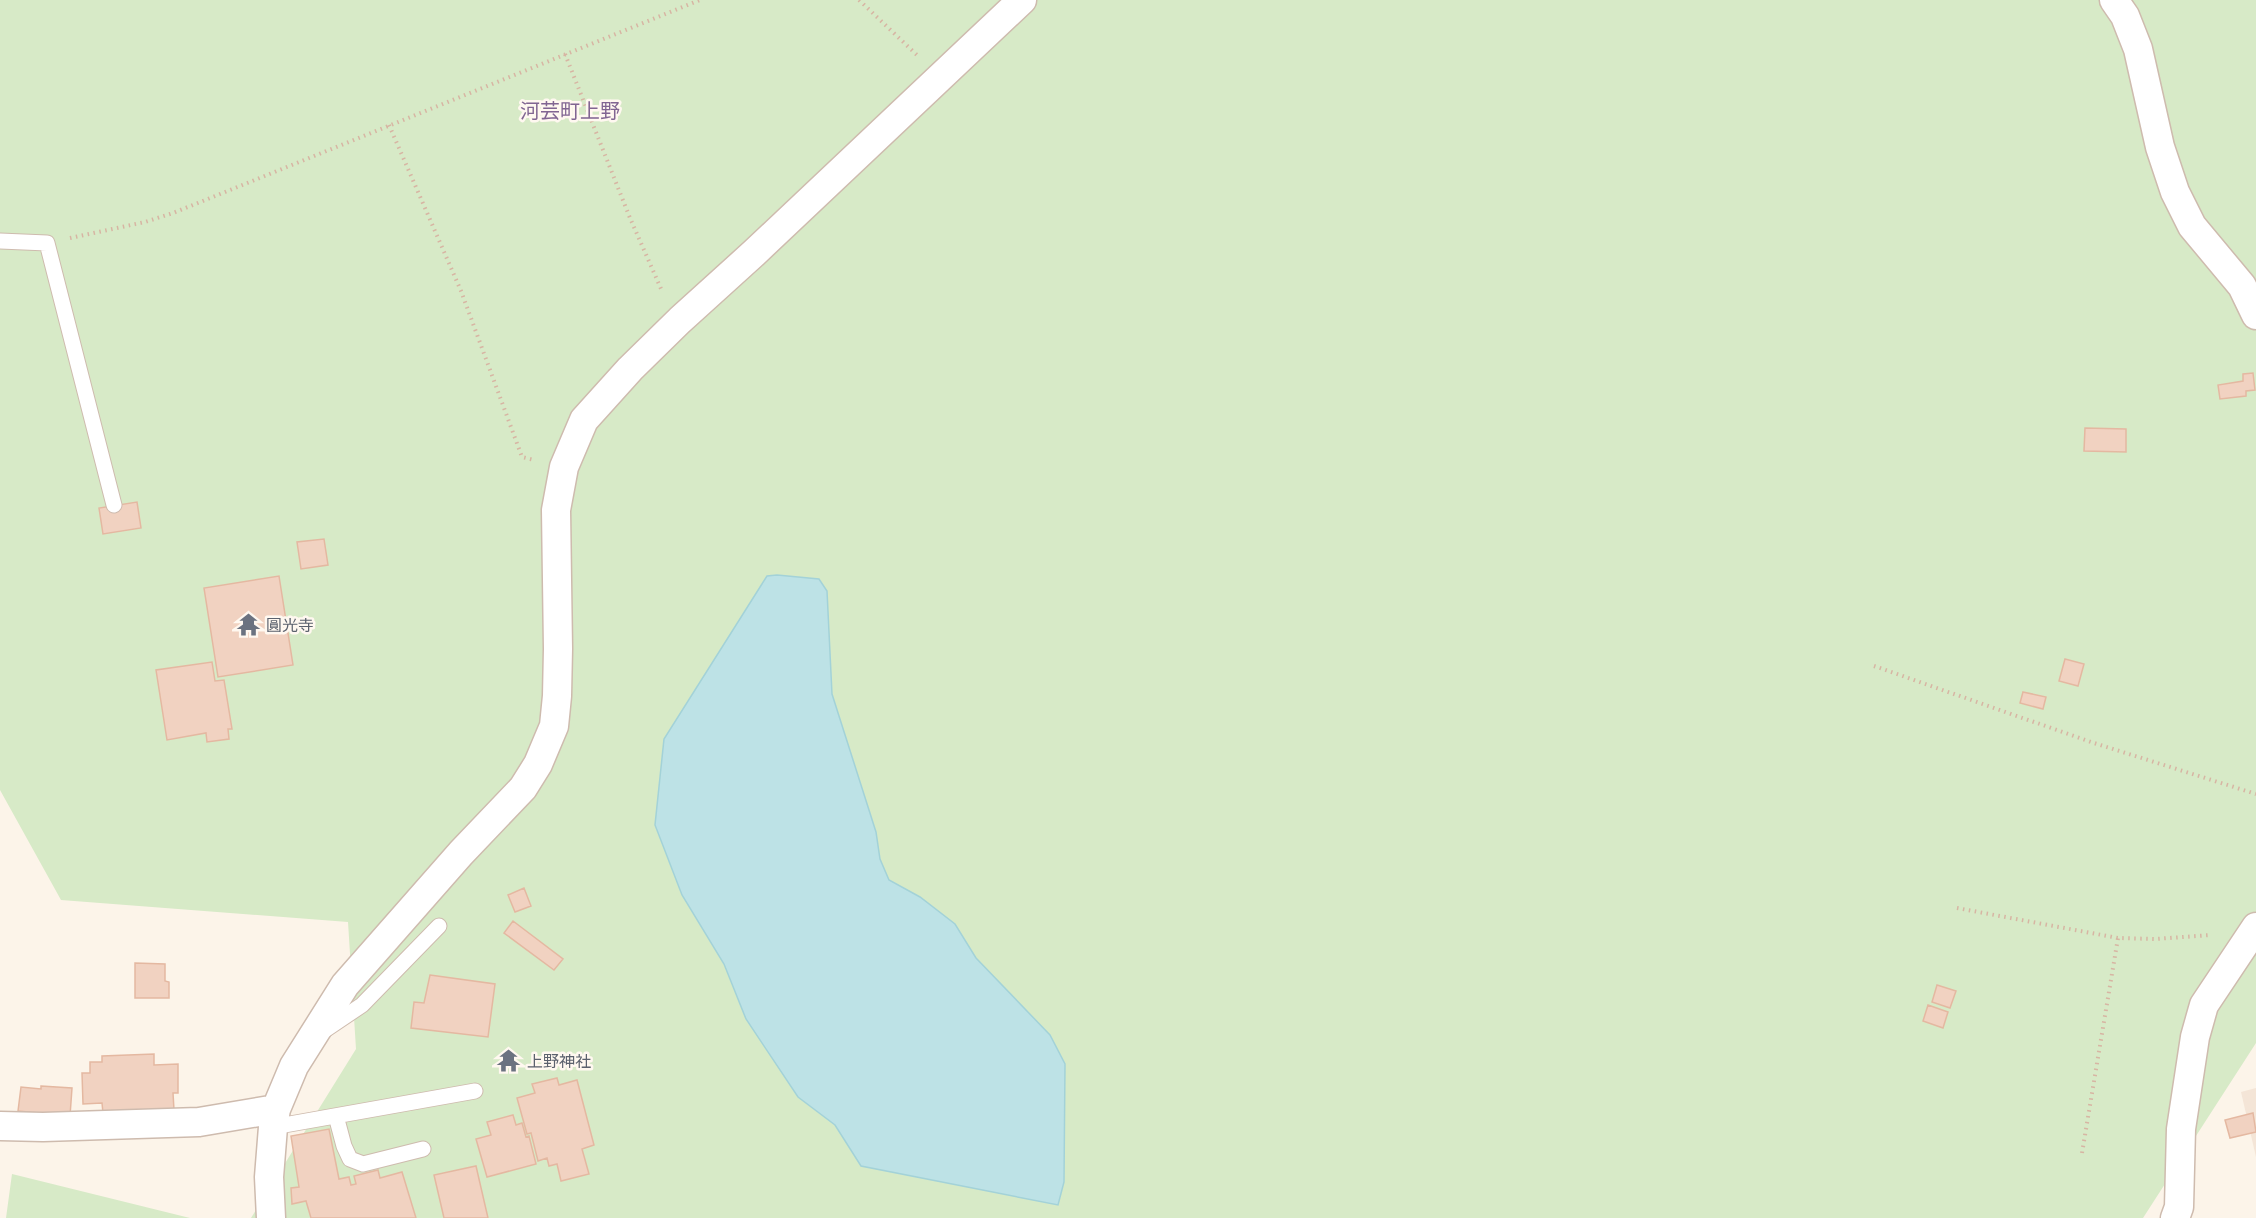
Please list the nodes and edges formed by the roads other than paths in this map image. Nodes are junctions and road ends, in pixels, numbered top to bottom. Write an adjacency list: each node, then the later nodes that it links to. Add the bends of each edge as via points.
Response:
1 (1022, 0): 8 (street, via 680,320 584,420 564,467 556,510 557,696 554,726 538,764 523,788 345,985)
2 (2114, 0): 4 (street, via 2126,16 2138,49 2160,147 2175,192 2192,226 2242,286)
3 (0, 241): 5 (lane, via 47,243)
4 (2256, 315)
5 (114, 505)
6 (439, 926): 8 (lane, via 362,1005 331,1028)
7 (2253, 932): 15 (street, via 2204,1005 2195,1037 2181,1129 2179,1207)
8 (310, 1037): 11 (street, via 294,1066)
9 (476, 1091): 10 (lane)
10 (336, 1116): 11 (lane); 13 (lane, via 350,1159 363,1164)
11 (275, 1118): 12 (street, via 43,1127); 14 (street, via 269,1177)
12 (0, 1125)
13 (423, 1149)
14 (270, 1218)
15 (2175, 1218)

